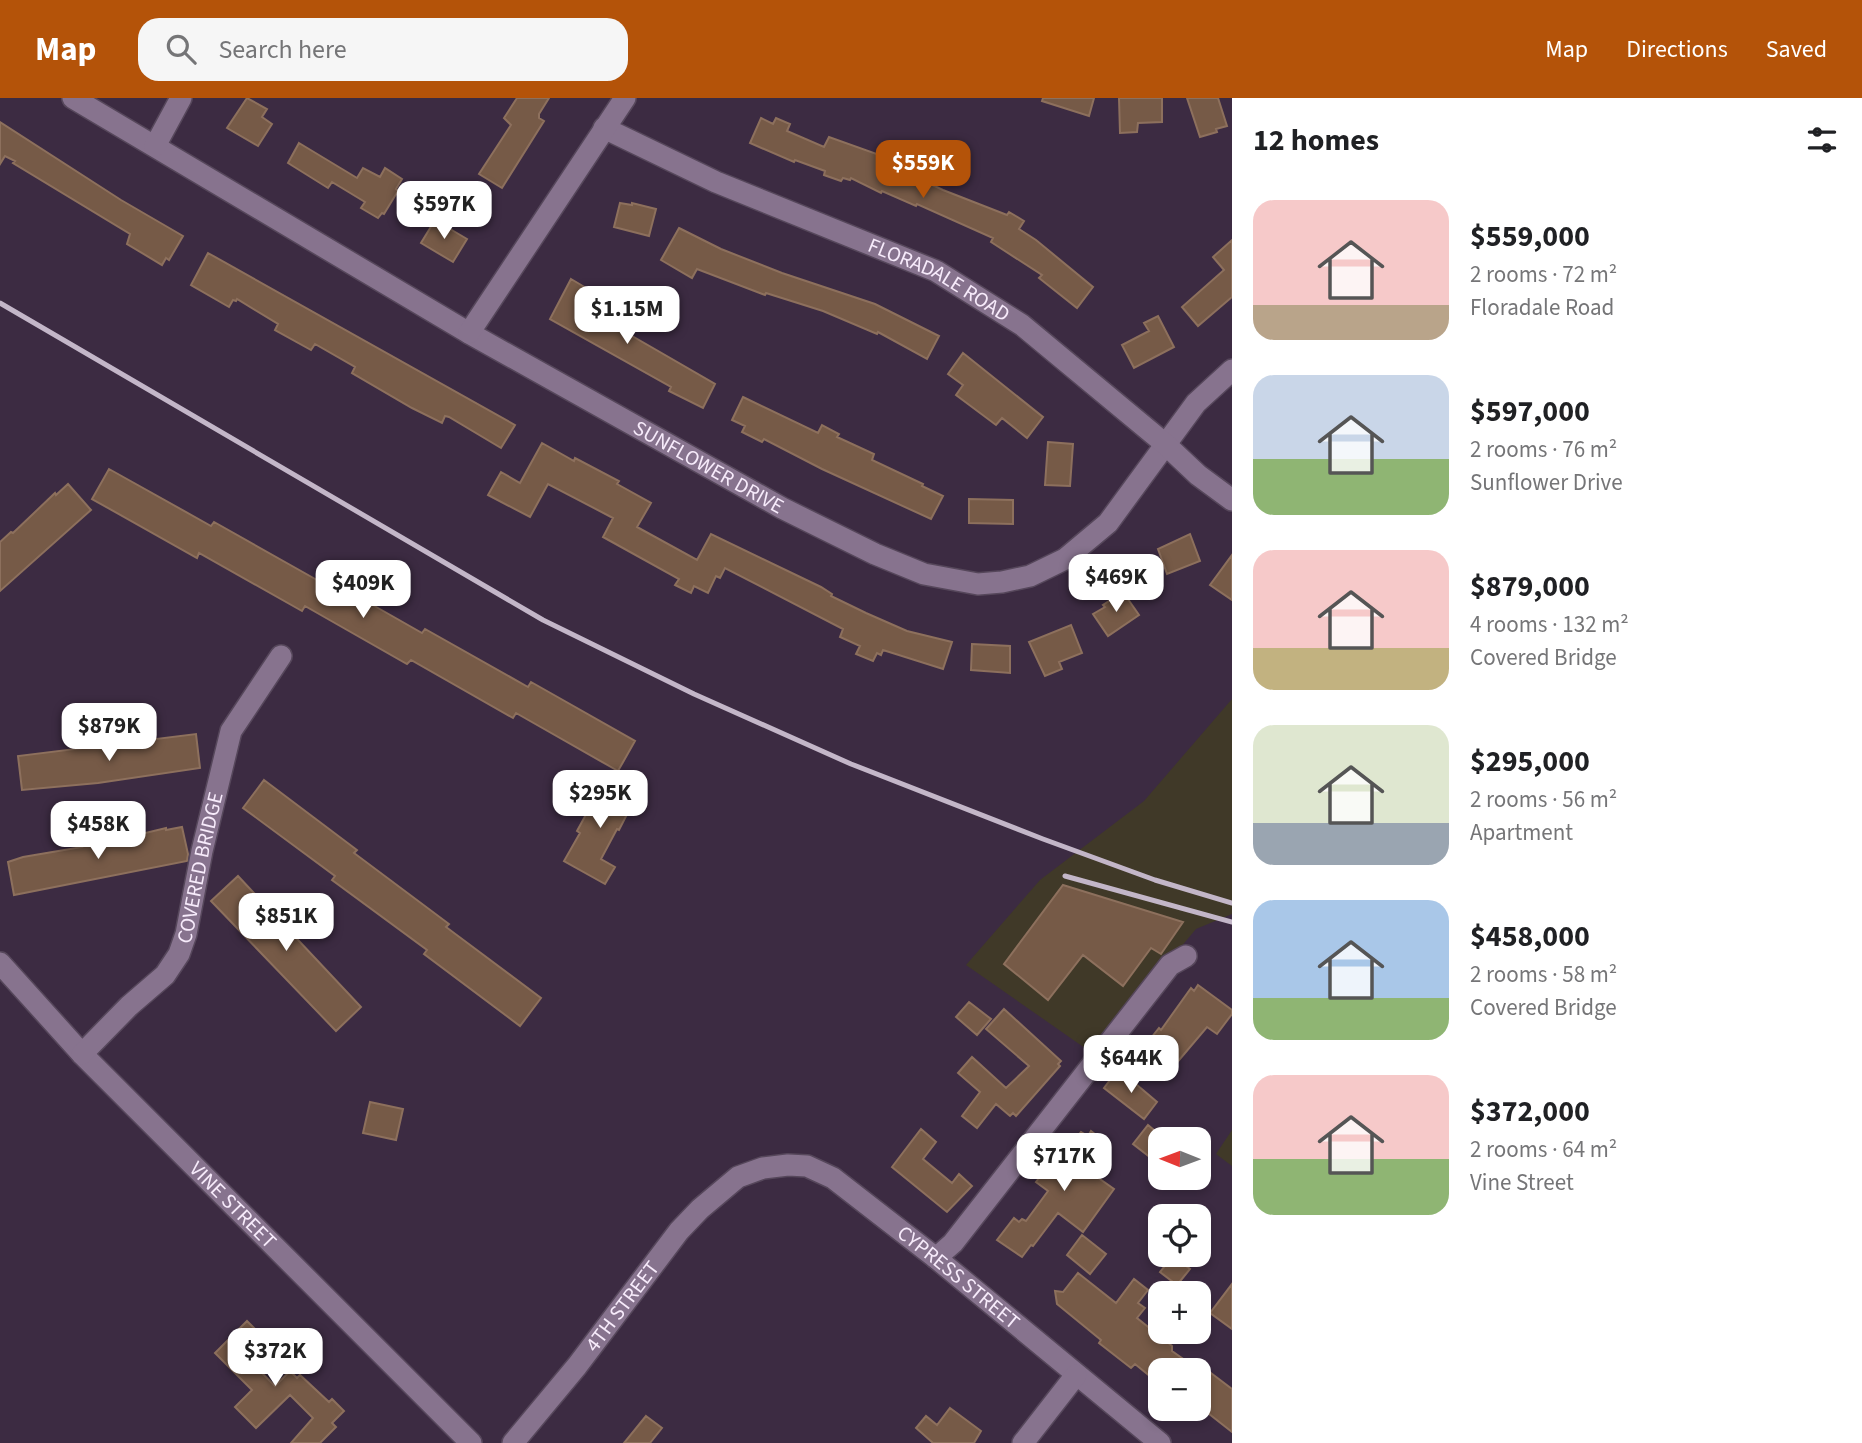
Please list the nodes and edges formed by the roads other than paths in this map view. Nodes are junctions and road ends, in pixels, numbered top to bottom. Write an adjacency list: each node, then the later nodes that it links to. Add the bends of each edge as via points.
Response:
1 (73, 98): 5 (street, SUNFLOWER DRIVE)
2 (181, 98): 5 (street)
3 (625, 98): 4 (street)
4 (604, 128): 6 (street); 8 (street, FLORADALE ROAD, via 716,182 936,271 1022,325)
5 (155, 146): 6 (street, SUNFLOWER DRIVE)
6 (470, 333): 8 (street, SUNFLOWER DRIVE, via 782,508 924,574 978,584 1030,576 1065,559 1108,523)
7 (1232, 370): 8 (street, SUNFLOWER DRIVE, via 1196,403)
8 (1164, 443): 9 (street, FLORADALE ROAD)
9 (1232, 500)
10 (281, 656): 13 (street, COVERED BRIDGE, via 231,731 179,954 165,975)
11 (1186, 956): 15 (street, via 1171,965)
12 (0, 963): 13 (street, VINE STREET)
13 (82, 1054): 17 (street, VINE STREET)
14 (738, 1177): 15 (street, CYPRESS STREET, via 762,1168 807,1166 833,1178); 18 (street, 4TH STREET, via 679,1231)
15 (936, 1258): 16 (street, CYPRESS STREET)
16 (1076, 1375): 19 (street); 20 (street, CYPRESS STREET)
17 (471, 1443)
18 (513, 1443)
19 (1023, 1443)
20 (1160, 1443)

